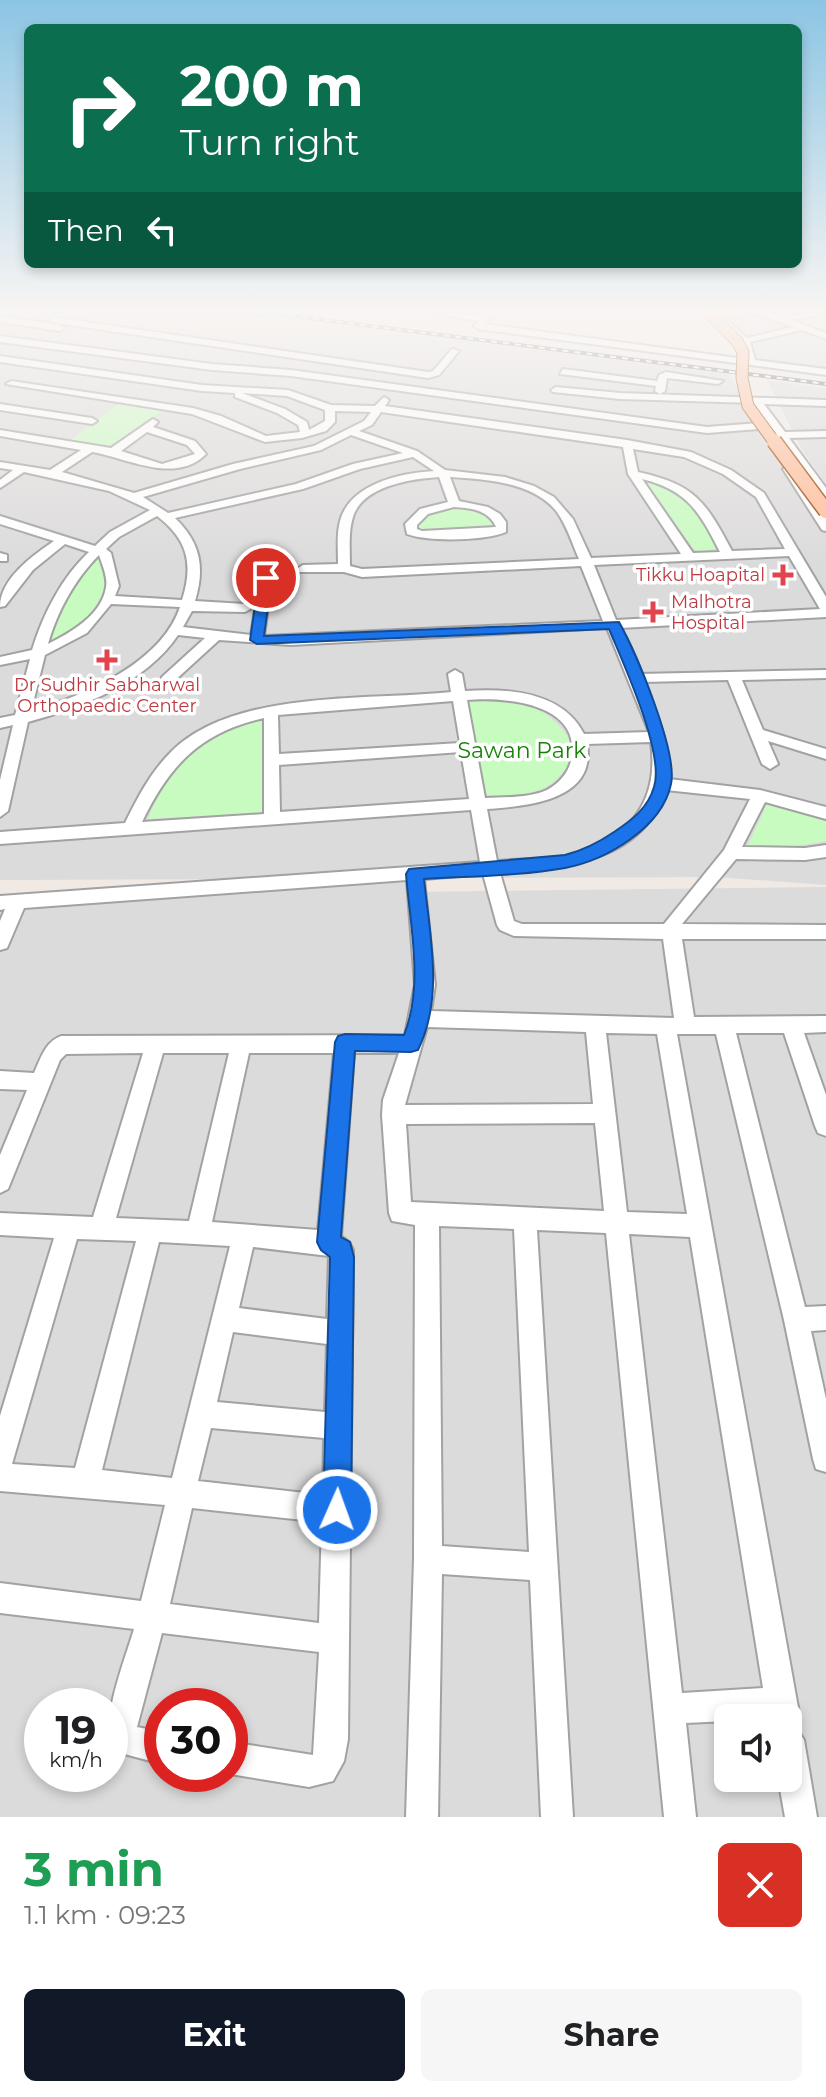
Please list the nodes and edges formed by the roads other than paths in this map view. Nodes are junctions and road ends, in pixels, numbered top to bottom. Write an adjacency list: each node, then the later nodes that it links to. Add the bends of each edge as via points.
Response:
1 (96, 396): 11 (street)
2 (158, 396): 16 (street)
3 (241, 396): 29 (street, via 295,418)
4 (296, 396): 19 (street)
5 (387, 396): 20 (street)
6 (457, 396): 21 (street)
7 (570, 396): 21 (street)
8 (612, 396): 10 (street)
9 (746, 396): 47 (main road, bridge, via 748,406)
10 (660, 398): 12 (street)
11 (119, 399): 16 (street); 17 (street, via 87,425)
12 (741, 400): 13 (street); 24 (street)
13 (757, 401): 14 (street); 30 (street)
14 (809, 402): 15 (street); 22 (street)
15 (826, 403)
16 (149, 404): 18 (street)
17 (0, 407)
18 (172, 407): 25 (street); 29 (street, via 217,418 259,442)
19 (330, 408): 20 (street); 29 (street, via 328,425)
20 (378, 408): 28 (street); 31 (street)
21 (558, 410): 23 (street)
22 (816, 413)
23 (614, 417): 24 (street, via 714,430); 31 (street)
24 (759, 426): 50 (street)
25 (146, 428): 34 (street); 36 (street)
26 (826, 429): 30 (street)
27 (0, 433): 33 (street, via 68,440)
28 (354, 433): 35 (street); 36 (street, via 306,452 264,460)
29 (305, 434)
30 (782, 435): 42 (street)
31 (600, 439): 32 (street)
32 (627, 443): 41 (street); 53 (street, via 687,454 751,487)
33 (90, 448): 34 (street); 39 (street)
34 (113, 452): 36 (street, via 169,467)
35 (414, 454): 40 (street); 48 (street, via 357,466 299,487)
36 (220, 459): 45 (street)
37 (0, 465): 38 (street)
38 (22, 469): 39 (street); 43 (street)
39 (52, 474): 45 (street)
40 (442, 474): 46 (street); 56 (street, via 503,480 548,497 566,516); 57 (street, via 385,485 363,496 348,514)
41 (633, 474): 54 (street, via 664,480 692,496); 55 (street)
42 (820, 481): 44 (street)
43 (0, 485)
44 (826, 496)
45 (132, 497): 48 (street)
46 (454, 504): 46 (street, via 424,511 411,531 421,535 502,529 499,519 482,508)
47 (826, 511)
48 (161, 514): 52 (street, via 119,529); 64 (street, via 187,539 197,558)
49 (0, 520): 51 (street)
50 (826, 527)
51 (64, 539): 52 (street); 60 (street)
52 (95, 550): 62 (street, via 105,553 110,568 113,586); 71 (street, via 61,594)
53 (794, 552): 54 (street); 66 (street)
54 (728, 555): 55 (street)
55 (689, 557): 56 (street)
56 (587, 562): 57 (street, via 362,573); 67 (street)
57 (344, 568): 58 (street)
58 (303, 569)
59 (266, 578): 70 (street)
60 (14, 580): 61 (street); 63 (street)
61 (0, 591)
62 (108, 600): 64 (street); 71 (street, via 97,617)
63 (0, 603)
64 (190, 605): 65 (street); 68 (street)
65 (245, 608)
66 (826, 610): 67 (street)
67 (614, 625): 70 (street); 76 (street)
68 (178, 631): 69 (street); 80 (street, via 117,681)
69 (216, 635): 70 (street); 77 (street)
70 (257, 640)
71 (36, 656): 72 (street); 80 (street)
72 (0, 661)
73 (455, 674): 78 (street)
74 (732, 674): 75 (street); 76 (street); 82 (street)
75 (826, 674)
76 (637, 678): 83 (street)
77 (167, 680)
78 (458, 697): 79 (street); 84 (street, via 499,693 529,698 562,715); 85 (street)
79 (271, 710): 87 (street); 96 (street, via 216,728 182,752 142,797)
80 (23, 719): 81 (street); 89 (street)
81 (0, 723)
82 (757, 733): 86 (street); 88 (street)
83 (658, 737): 84 (street); 90 (street)
84 (581, 739): 92 (street, via 574,773 562,788 545,797)
85 (468, 747): 87 (street); 92 (street)
86 (826, 754)
87 (272, 760): 95 (street)
88 (770, 764)
89 (4, 783): 93 (street)
90 (663, 784): 91 (street); 100 (street, via 639,823 595,853 565,862)
91 (760, 795): 94 (street); 99 (street)
92 (479, 804): 95 (street); 100 (street)
93 (0, 811)
94 (826, 813)
95 (272, 819): 96 (street)
96 (131, 828): 97 (street)
97 (0, 838)
98 (826, 851): 99 (street)
99 (731, 853): 103 (street)
100 (490, 869): 101 (street); 103 (street, via 502,920 512,929)
101 (415, 874): 102 (street); 106 (street, via 425,985)
102 (8, 903): 105 (street)
103 (671, 930): 104 (street); 111 (street)
104 (826, 932)
105 (0, 943)
106 (420, 1019): 108 (street); 114 (street)
107 (791, 1023): 109 (street); 110 (street); 120 (street)
108 (595, 1024): 111 (street); 118 (street)
109 (724, 1024): 111 (street); 135 (street)
110 (826, 1024)
111 (676, 1025): 126 (street)
112 (345, 1042): 114 (street); 115 (street); 132 (street)
113 (156, 1044): 115 (street); 117 (street, via 61,1045); 128 (street)
114 (411, 1044): 119 (street)
115 (241, 1045): 130 (street)
116 (0, 1080): 117 (street)
117 (43, 1082): 121 (street)
118 (604, 1113): 119 (street); 124 (street)
119 (393, 1115): 122 (street, via 397,1207 400,1213)
120 (826, 1126)
121 (0, 1182)
122 (427, 1216): 123 (street); 145 (street)
123 (525, 1218): 124 (street); 146 (street)
124 (615, 1222): 126 (street); 151 (street)
125 (0, 1224): 127 (street)
126 (699, 1226): 150 (street)
127 (69, 1227): 128 (street); 140 (street)
128 (101, 1230): 129 (street)
129 (150, 1232): 130 (street); 142 (street)
130 (198, 1233): 131 (street)
131 (244, 1235): 132 (street); 134 (street)
132 (329, 1242): 136 (street, via 342,1257)
133 (826, 1318): 135 (street)
134 (225, 1319): 136 (street); 137 (street)
135 (796, 1320): 139 (street)
136 (338, 1333): 138 (street)
137 (200, 1414): 138 (street); 143 (street)
138 (340, 1426): 144 (street)
139 (826, 1459)
140 (0, 1461)
141 (0, 1477): 142 (street)
142 (85, 1482): 143 (street)
143 (182, 1492): 144 (street); 148 (street)
144 (337, 1510): 149 (street)
145 (428, 1559): 146 (street); 156 (street)
146 (545, 1567): 157 (street)
147 (0, 1598): 148 (street)
148 (152, 1617): 149 (street); 153 (street, via 120,1732 124,1740)
149 (332, 1639): 154 (street, via 332,1739 322,1770)
150 (782, 1704)
151 (668, 1709): 152 (street); 158 (street)
152 (714, 1709)
153 (144, 1744)
154 (248, 1760)
155 (797, 1792): 159 (street)
156 (422, 1817)
157 (557, 1817)
158 (680, 1817)
159 (801, 1817)

